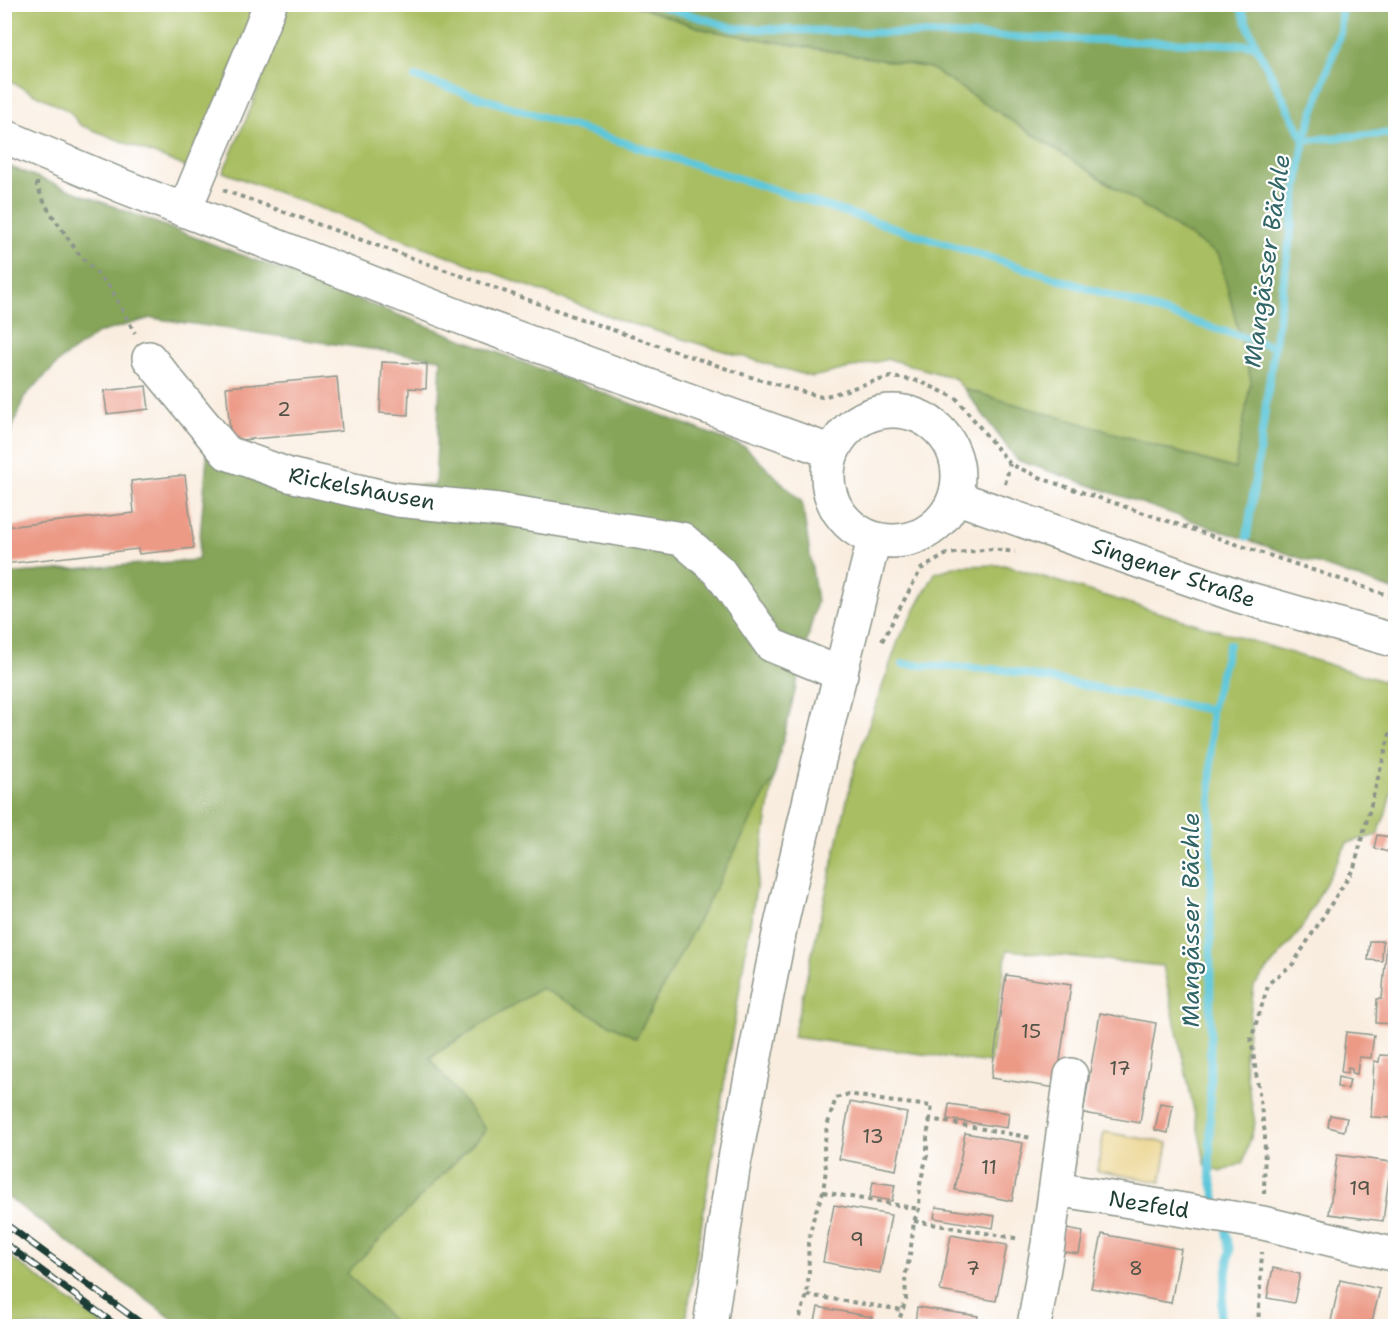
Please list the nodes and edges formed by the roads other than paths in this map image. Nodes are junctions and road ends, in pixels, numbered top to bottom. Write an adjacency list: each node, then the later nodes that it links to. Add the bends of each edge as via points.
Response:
1 (270, 4): 3 (main road)
2 (4, 136): 3 (main road)
3 (185, 210): 5 (main road, via 473,322)
4 (149, 358): 9 (main road, Rickelshausen, via 227,453 289,475 397,500 499,510 682,539 719,571 771,645)
5 (832, 452): 6 (main road, via 844,433 861,419 882,412 904,412 926,420 943,434 954,453 958,475); 7 (main road, via 827,473 829,494 839,514 854,530)
6 (955, 497): 7 (main road, via 946,515 932,529 894,542); 8 (main road, Singener Straße, via 1239,596)
7 (874, 539): 9 (main road)
8 (1395, 641)
9 (841, 674): 13 (main road, via 780,929 733,1169)
10 (1071, 1075): 11 (main road)
11 (1056, 1189): 12 (main road, Nezfeld, via 1239,1219); 14 (main road)
12 (1395, 1255)
13 (710, 1326)
14 (1034, 1326)

